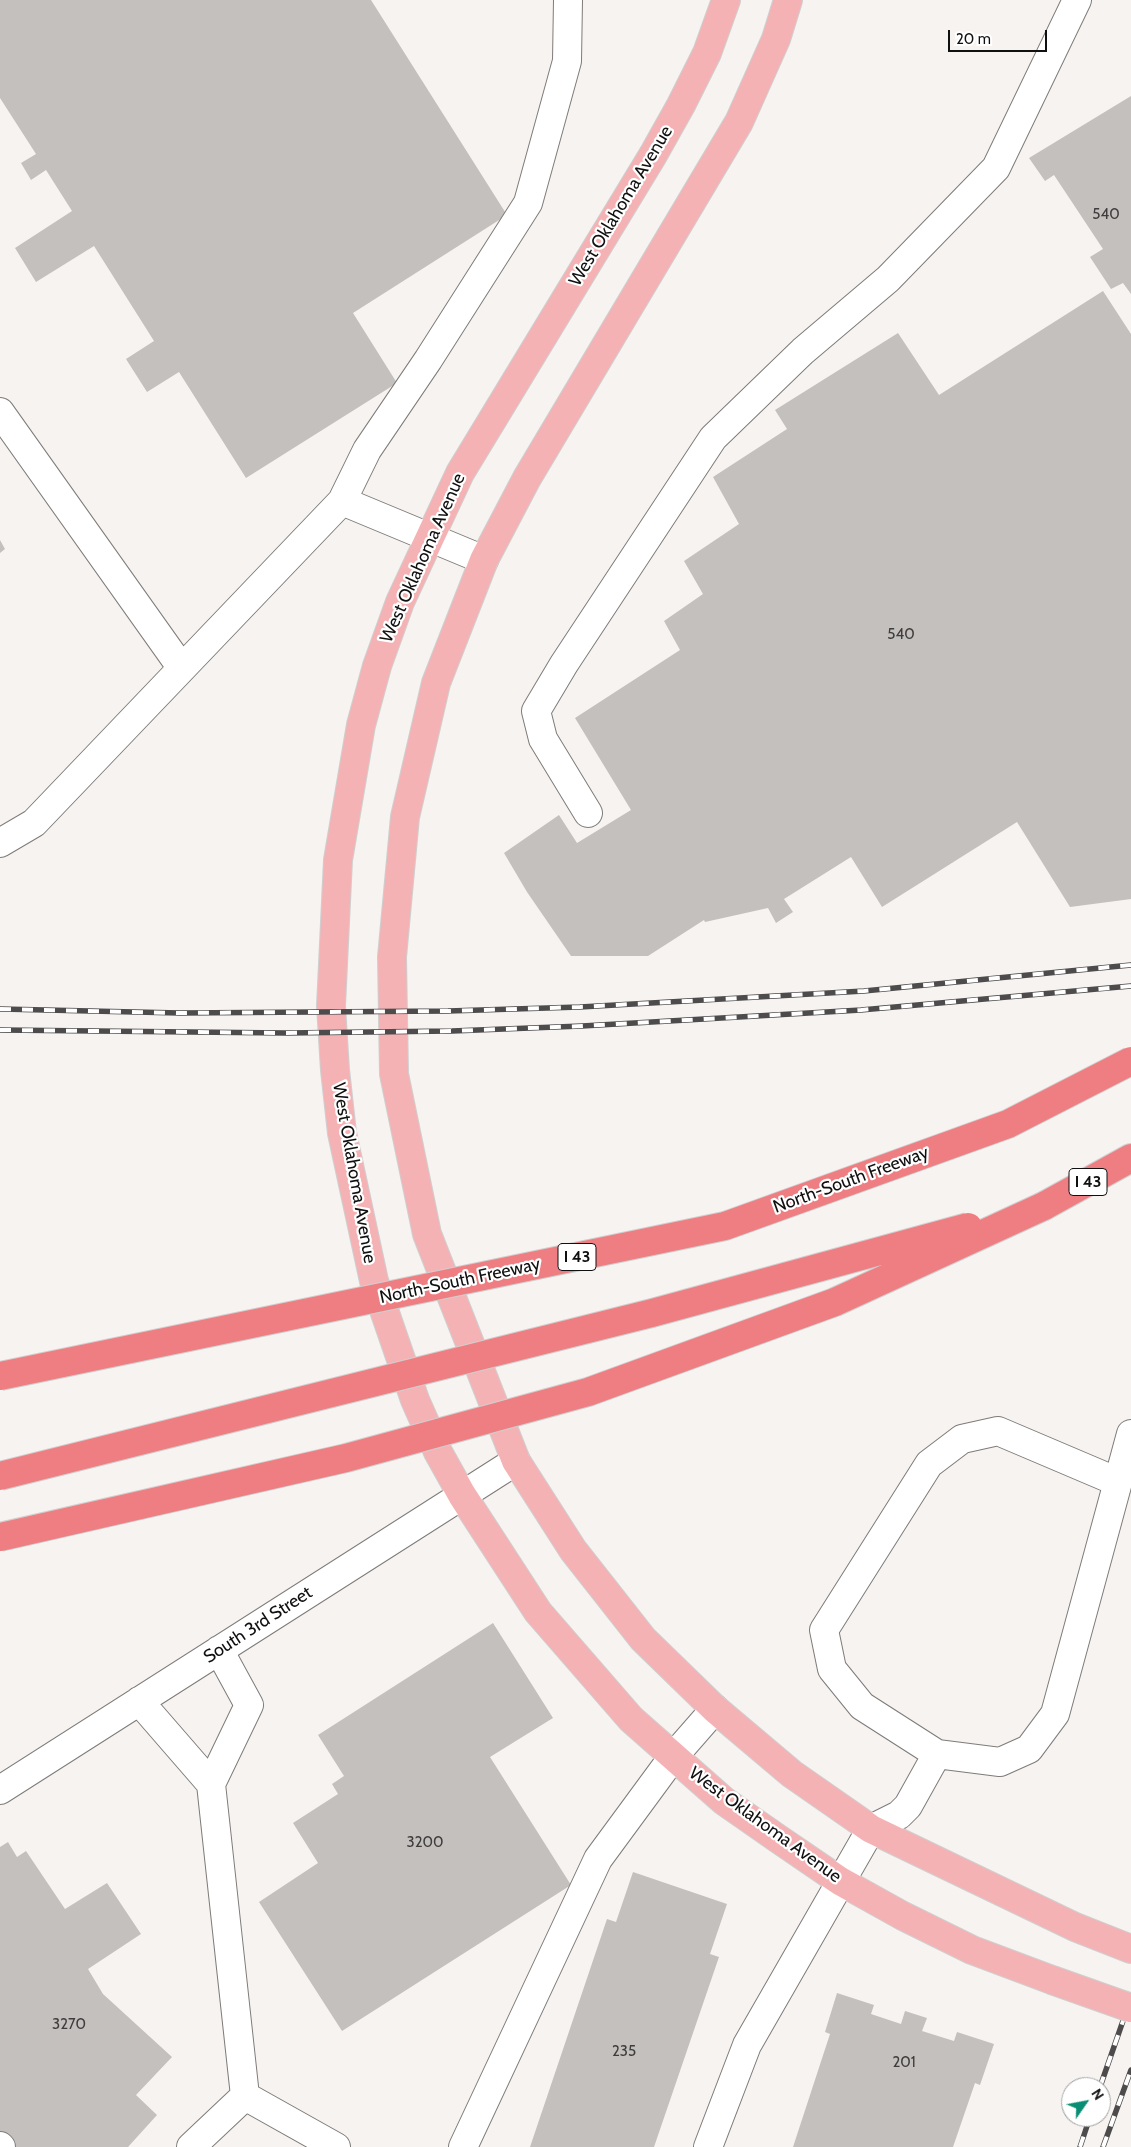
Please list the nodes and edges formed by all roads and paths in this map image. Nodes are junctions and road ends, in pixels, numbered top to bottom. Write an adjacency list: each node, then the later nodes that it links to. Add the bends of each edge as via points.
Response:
1 (568, 0): 6 (street, via 567,61 528,203 367,450)
2 (726, 0): 7 (main road, West Oklahoma Avenue, via 707,52 681,105 460,473)
3 (788, 0): 8 (main road, via 776,39 739,122 527,478)
4 (1077, 0): 10 (street, via 996,168 888,279 803,351 713,438 564,664 536,711 543,739)
5 (0, 412): 9 (street)
6 (342, 500): 7 (street); 9 (street)
7 (428, 538): 8 (street); 20 (main road, West Oklahoma Avenue, via 377,666 361,725 338,860 331,1006 342,1133 374,1282 415,1400)
8 (484, 560): 17 (main road, via 436,683 405,817 392,957 394,1074 427,1234)
9 (181, 667): 11 (street, via 34,823)
10 (588, 813)
11 (0, 843)
12 (1131, 1061): 15 (highway, North-South Freeway / I 43, bridge, via 1008,1124 725,1226)
13 (1131, 1158): 14 (highway, I 43)
14 (1044, 1206): 18 (highway, I 43, bridge, via 652,1313); 21 (highway, bridge, via 835,1302 588,1392 346,1458)
15 (0, 1376)
16 (1131, 1434): 19 (street)
17 (516, 1460): 20 (street, South 3rd Street); 24 (main road, via 574,1550 643,1639)
18 (0, 1476)
19 (1118, 1482): 25 (street, via 1055,1714 1029,1749 1000,1762); 25 (street, via 998,1431 962,1439 929,1464 824,1630 832,1669 862,1706)
20 (462, 1495): 22 (street, South 3rd Street); 26 (main road, West Oklahoma Avenue, via 538,1612 631,1719)
21 (0, 1537)
22 (219, 1650): 23 (street, South 3rd Street); 27 (street, via 249,1705)
23 (139, 1701): 27 (street); 28 (street, South 3rd Street)
24 (715, 1709): 26 (street); 29 (main road, via 792,1774)
25 (937, 1754): 29 (street, via 908,1806 900,1814)
26 (673, 1757): 30 (main road, West Oklahoma Avenue, via 724,1800); 36 (street, via 598,1858)
27 (211, 1784): 33 (street)
28 (0, 1790)
29 (871, 1829): 30 (street); 31 (main road, via 1075,1927)
30 (840, 1881): 32 (main road, West Oklahoma Avenue, bridge, via 972,1950); 37 (street, via 748,2045)
31 (1131, 1949)
32 (1131, 2008)
33 (245, 2096): 34 (street); 35 (street)
34 (191, 2147)
35 (336, 2147)
36 (463, 2147)
37 (708, 2147)

